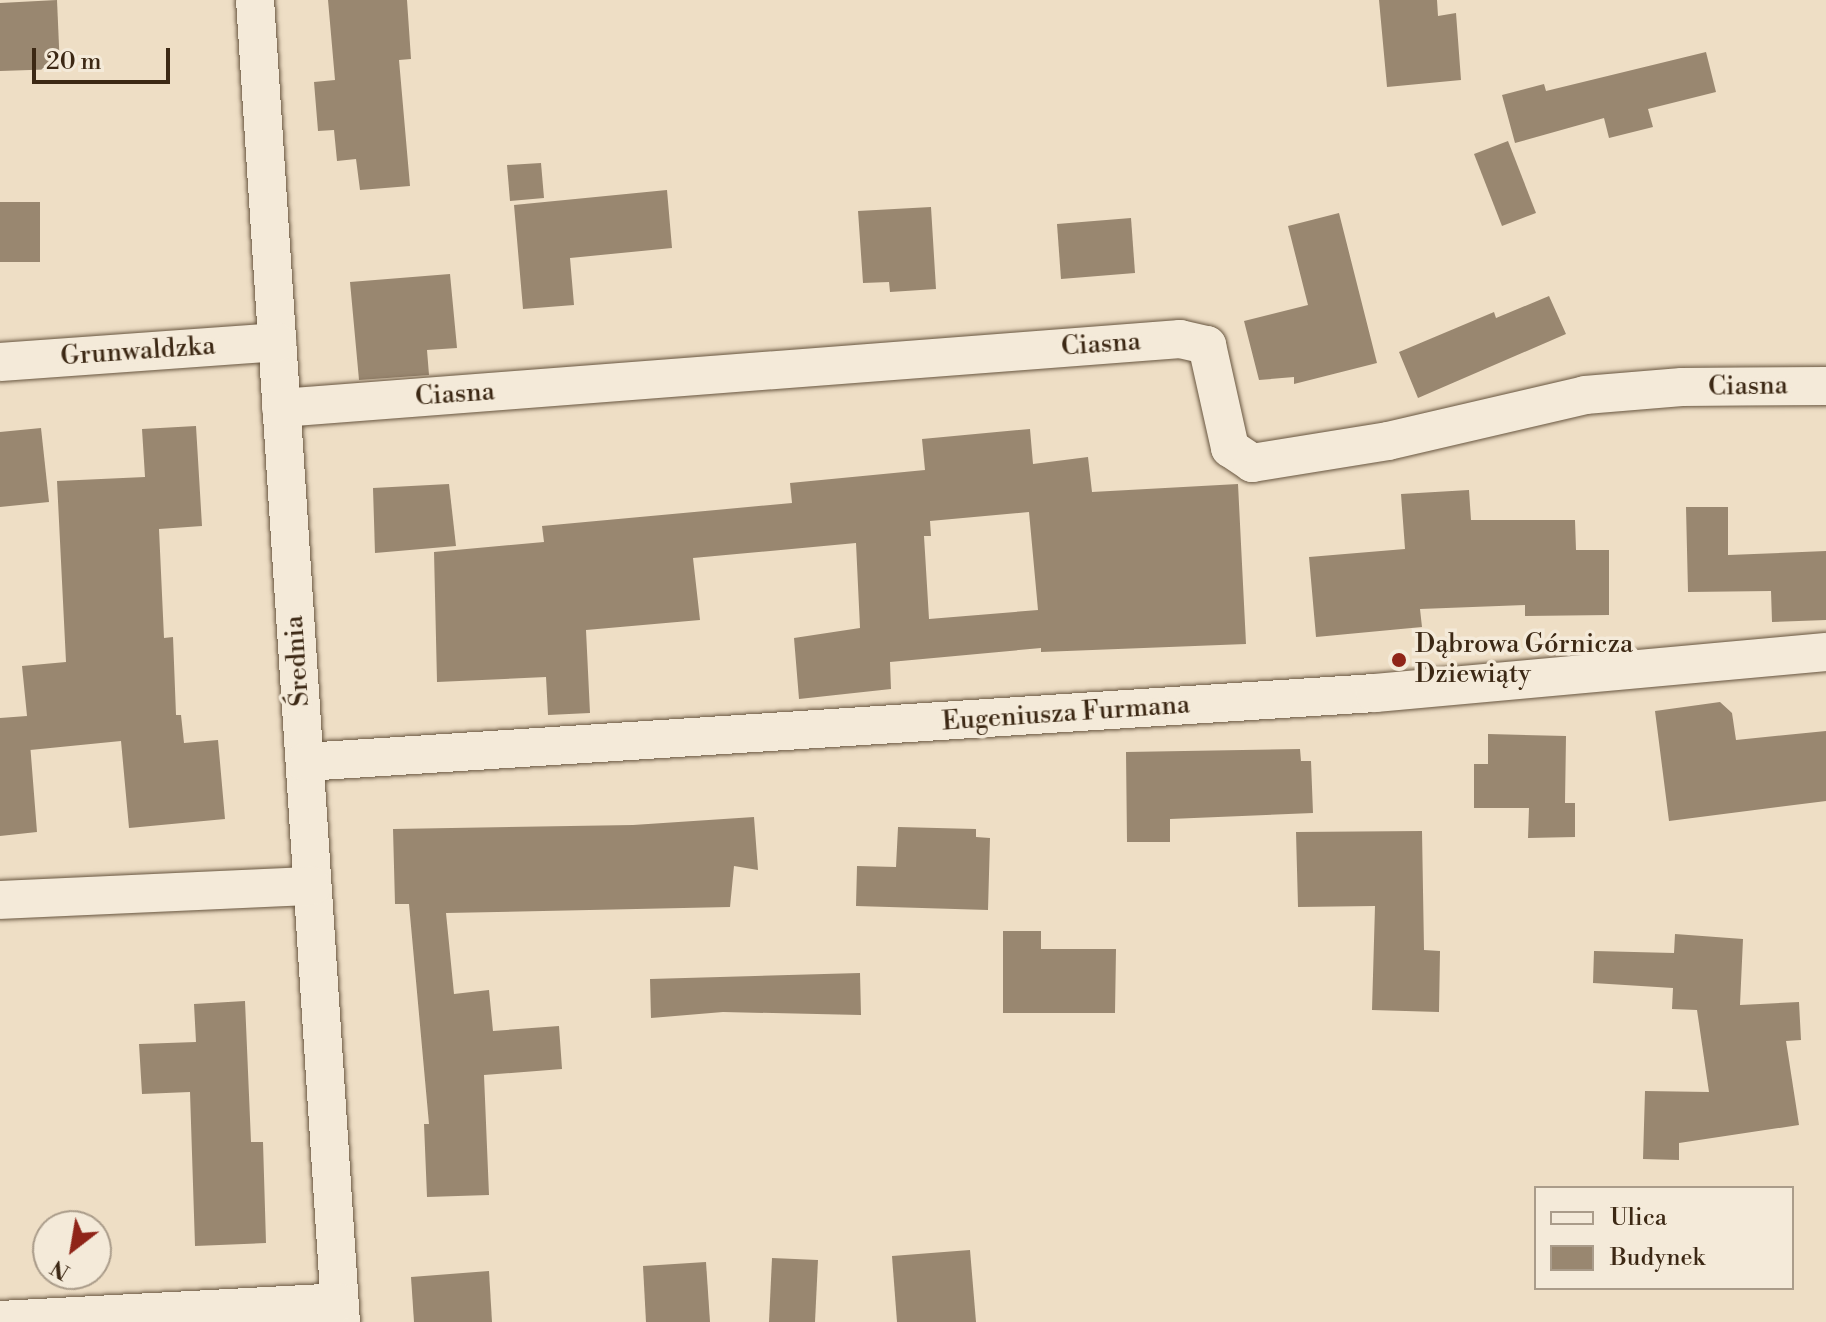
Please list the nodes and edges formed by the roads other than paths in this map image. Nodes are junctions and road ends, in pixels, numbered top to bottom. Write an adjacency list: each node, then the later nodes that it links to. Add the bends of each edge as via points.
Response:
1 (255, 0): 2 (street, Średnia)
2 (277, 342): 3 (street, Grunwaldzka); 5 (street, Średnia)
3 (0, 362)
4 (1826, 386): 5 (street, Ciasna, via 1682,387 1585,395 1388,441 1252,463 1230,448 1207,345 1180,339)
5 (281, 408): 7 (street, Średnia)
6 (1826, 652): 7 (street, Eugeniusza Furmana, via 1375,693)
7 (305, 762): 8 (street, Średnia)
8 (312, 886): 9 (street); 10 (street, Średnia)
9 (0, 900)
10 (340, 1312): 11 (street)
11 (0, 1320)

